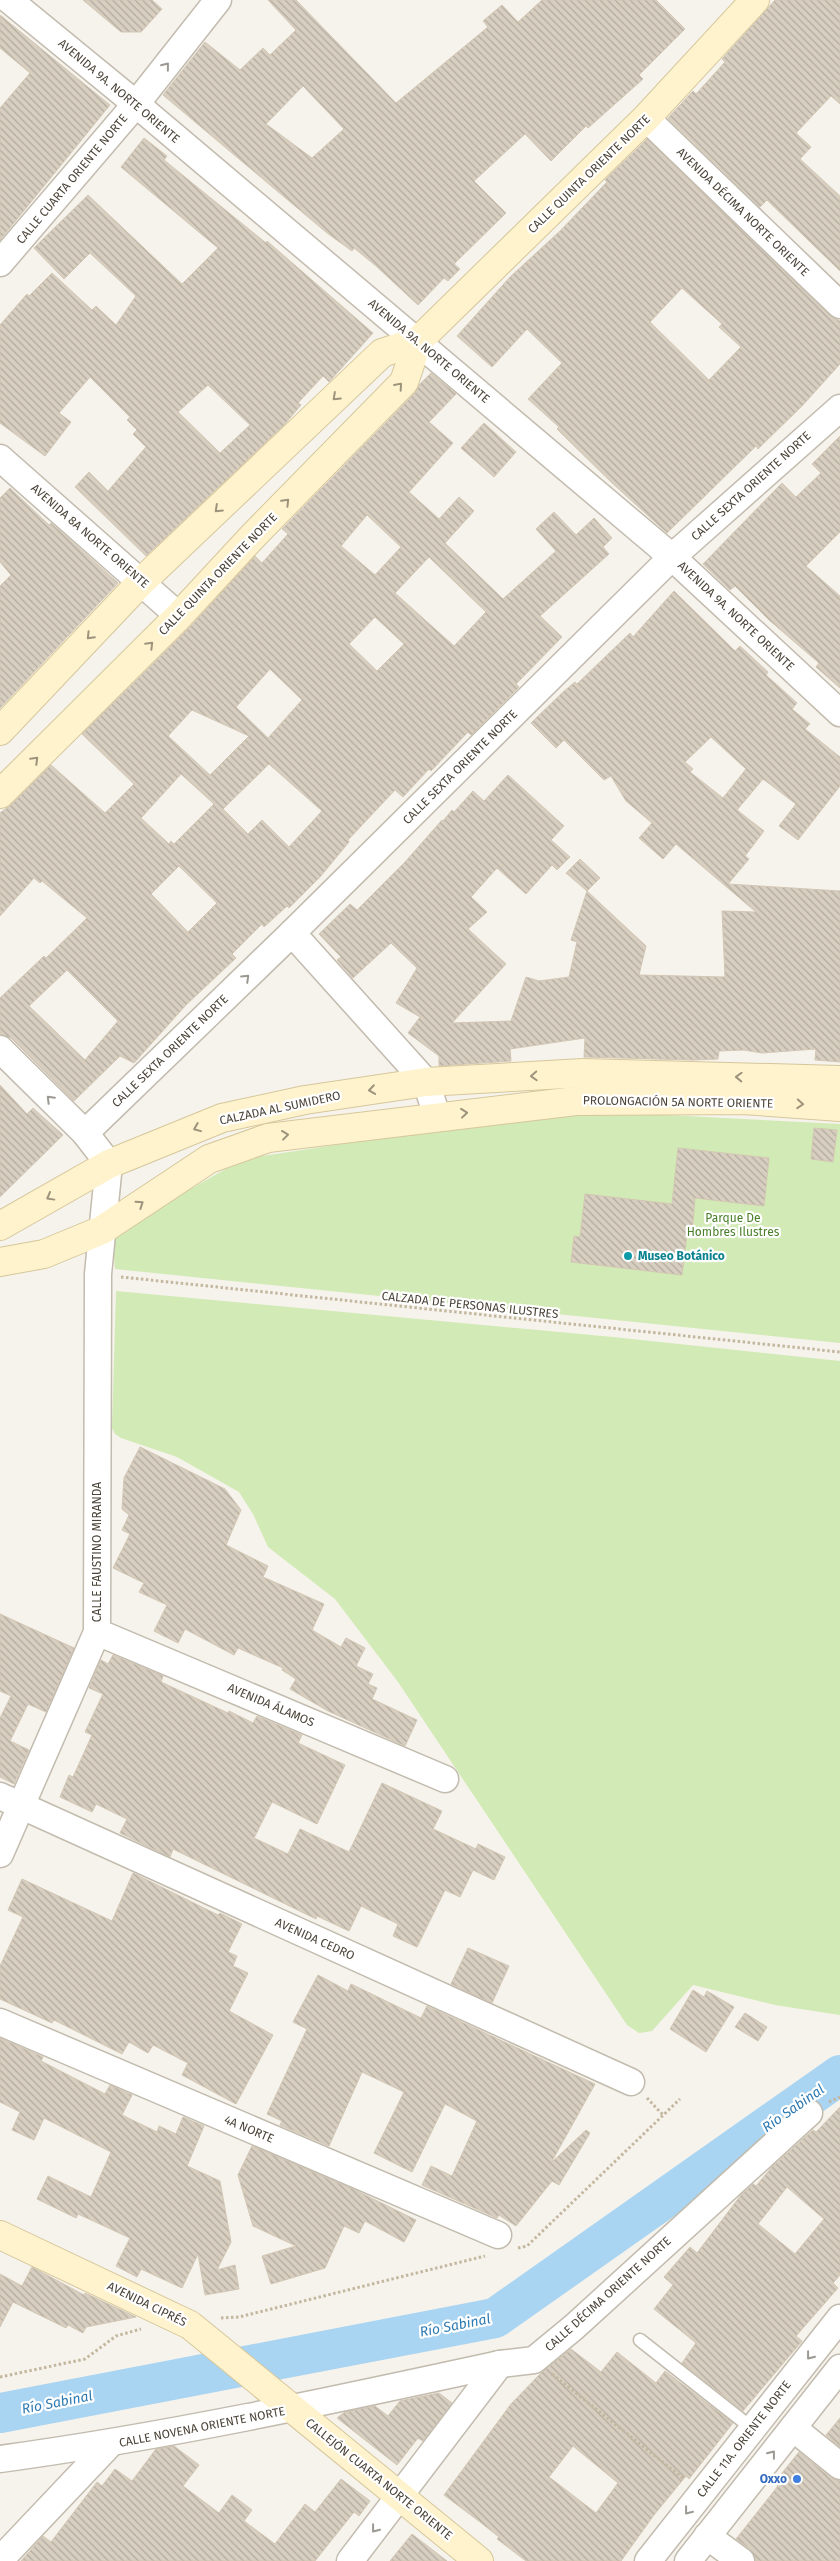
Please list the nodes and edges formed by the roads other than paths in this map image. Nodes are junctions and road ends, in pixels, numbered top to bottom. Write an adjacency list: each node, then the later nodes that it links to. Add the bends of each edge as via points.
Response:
1 (9, 0): 4 (street, AVENIDA 9A. NORTE ORIENTE)
2 (218, 0): 4 (street, CALLE CUARTA ORIENTE NORTE, one-way to 2)
3 (754, 0): 5 (street, CALLE QUINTA ORIENTE NORTE)
4 (136, 104): 6 (street, CALLE CUARTA ORIENTE NORTE); 8 (street, AVENIDA 9A. NORTE ORIENTE)
5 (646, 118): 7 (street, AVENIDA DÉCIMA NORTE ORIENTE); 8 (street, CALLE QUINTA ORIENTE NORTE)
6 (0, 263)
7 (840, 305)
8 (418, 341): 11 (street, AVENIDA 9A. NORTE ORIENTE); 12 (street, CALLE QUINTA ORIENTE NORTE, one-way to 12, via 382,353); 13 (street, CALLE QUINTA ORIENTE NORTE, one-way to 8, via 404,382)
9 (840, 408): 11 (street, CALLE SEXTA ORIENTE NORTE)
10 (0, 458): 12 (street, AVENIDA 8A NORTE ORIENTE)
11 (672, 557): 14 (street, AVENIDA 9A. NORTE ORIENTE); 17 (street, CALLE SEXTA ORIENTE NORTE)
12 (142, 582): 13 (street, AVENIDA 8A NORTE ORIENTE); 15 (street, CALLE QUINTA ORIENTE NORTE, one-way to 15)
13 (179, 616): 16 (street, CALLE QUINTA ORIENTE NORTE, one-way to 13)
14 (840, 714)
15 (0, 731)
16 (0, 794)
17 (292, 933): 21 (street); 24 (street, CALLE SEXTA ORIENTE NORTE, one-way to 17)
18 (0, 1049): 24 (street, one-way to 18)
19 (583, 1073): 20 (street, PROLONGACIÓN 5A NORTE ORIENTE, one-way to 19); 21 (street, CALZADA AL SUMIDERO, one-way to 21)
20 (840, 1080)
21 (426, 1082): 23 (street); 25 (street, CALZADA AL SUMIDERO, one-way to 25, via 305,1100 222,1118)
22 (840, 1107): 23 (street, PROLONGACIÓN 5A NORTE ORIENTE, one-way to 22, via 576,1101 743,1100)
23 (438, 1116): 27 (street, one-way to 23, via 209,1159 268,1138)
24 (85, 1133): 25 (street)
25 (109, 1164): 26 (street, CALZADA AL SUMIDERO, one-way to 26); 27 (street, CALLE FAUSTINO MIRANDA)
26 (0, 1226)
27 (102, 1230): 28 (street, via 44,1254); 29 (street, CALLE FAUSTINO MIRANDA, via 98,1274)
28 (0, 1262)
29 (97, 1632): 30 (street, AVENIDA ÁLAMOS); 31 (street, CALLE FAUSTINO MIRANDA)
30 (444, 1779)
31 (11, 1801): 32 (street, CALLE FAUSTINO MIRANDA); 34 (street, AVENIDA CEDRO)
32 (0, 1854)
33 (0, 2022): 37 (street, 4A NORTE)
34 (631, 2082)
35 (809, 2113): 40 (street, CALLE DÉCIMA ORIENTE NORTE, via 534,2360)
36 (0, 2235): 42 (street, AVENIDA CIPRÉS, via 190,2325)
37 (502, 2246)
38 (838, 2323): 44 (street, CALLE 11A. ORIENTE NORTE, one-way to 44)
39 (640, 2340): 44 (lane)
40 (500, 2364): 42 (street, CALLE NOVENA ORIENTE NORTE); 48 (street)
41 (840, 2368): 43 (street)
42 (286, 2403): 45 (street, CALLE NOVENA ORIENTE NORTE); 48 (street, CALLEJÓN CUARTA NORTE ORIENTE)
43 (793, 2428): 47 (street); 49 (street, one-way to 43)
44 (752, 2429): 53 (street, CALLE 11A. ORIENTE NORTE, one-way to 53)
45 (108, 2444): 46 (street, CALLE NOVENA ORIENTE NORTE); 50 (street)
46 (0, 2460)
47 (840, 2466)
48 (400, 2497): 51 (street, one-way to 51); 52 (street, CALLEJÓN CUARTA NORTE ORIENTE)
49 (707, 2536): 54 (street); 55 (street)
50 (0, 2560)
51 (350, 2561)
52 (479, 2561)
53 (648, 2561)
54 (688, 2561)
55 (741, 2561)

